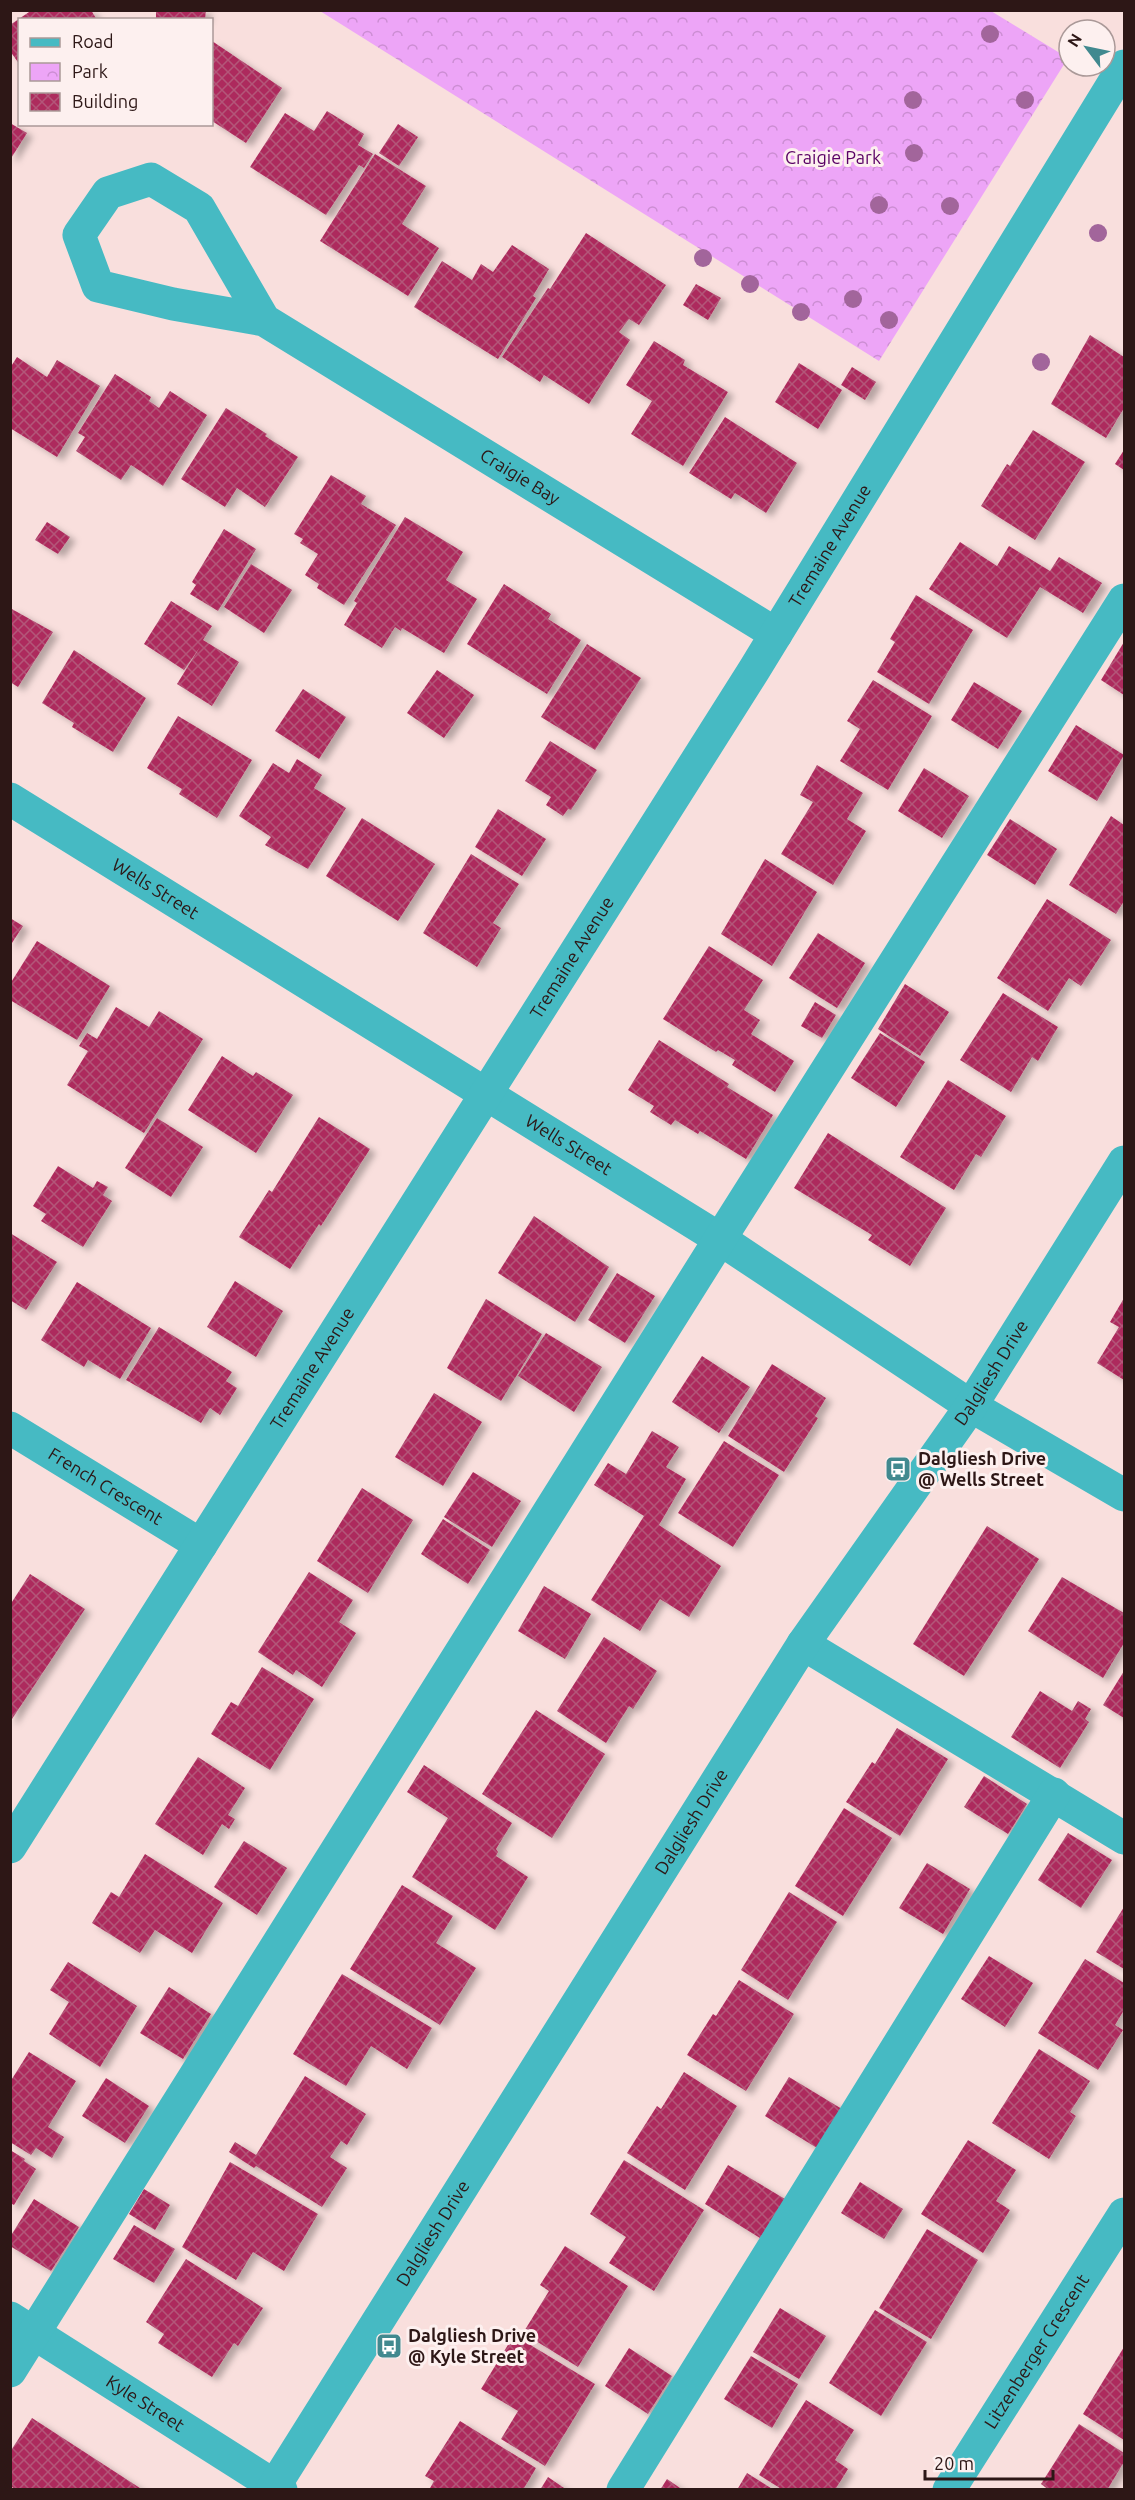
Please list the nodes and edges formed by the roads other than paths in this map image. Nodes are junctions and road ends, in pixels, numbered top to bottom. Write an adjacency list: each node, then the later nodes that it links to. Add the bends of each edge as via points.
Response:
1 (1125, 66): 4 (street, Tremaine Avenue)
2 (264, 320): 2 (street, Craigie Bay, via 199,208 151,179 108,194 80,235 98,286); 4 (street, Craigie Bay)
3 (1125, 600): 8 (street)
4 (776, 634): 6 (street, Tremaine Avenue)
5 (10, 799): 6 (street, Wells Street)
6 (486, 1095): 8 (street, Wells Street); 12 (street, Tremaine Avenue)
7 (1124, 1163): 9 (street, Dalgliesh Drive)
8 (720, 1239): 9 (street, Wells Street); 18 (street)
9 (971, 1406): 11 (street, Wells Street); 13 (street, Dalgliesh Drive)
10 (10, 1428): 12 (street, French Crescent)
11 (1125, 1495)
12 (201, 1545): 16 (street, Tremaine Avenue)
13 (803, 1644): 14 (street); 20 (street, Dalgliesh Drive)
14 (1054, 1794): 15 (street); 21 (street)
15 (1125, 1838)
16 (10, 1847)
17 (1123, 2219): 22 (street, Litzenberger Crescent)
18 (22, 2326): 19 (street); 20 (street, Kyle Street)
19 (10, 2371)
20 (276, 2488)
21 (623, 2490)
22 (949, 2490)

